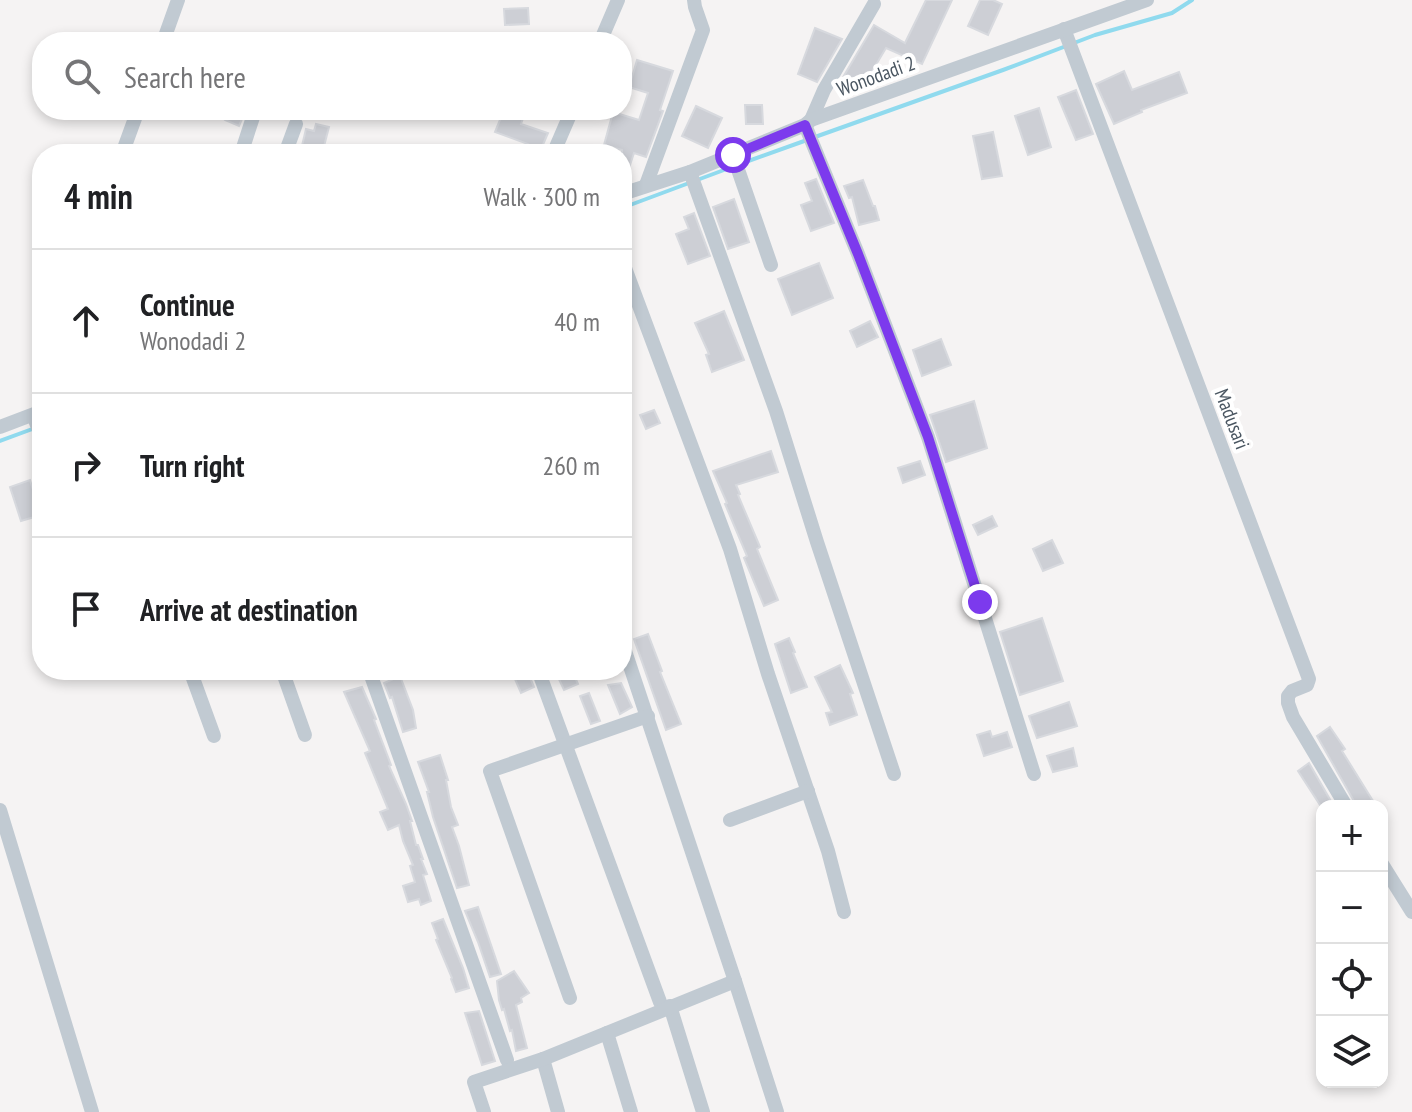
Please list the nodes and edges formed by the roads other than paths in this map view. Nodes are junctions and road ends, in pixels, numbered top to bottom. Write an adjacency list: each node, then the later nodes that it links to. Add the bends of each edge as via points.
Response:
1 (178, 0): 7 (street)
2 (618, 0): 8 (street)
3 (694, 0): 20 (street, via 703,30)
4 (1147, 0): 6 (street, Wonodadi 2)
5 (874, 4): 13 (street, via 824,90)
6 (1064, 30): 13 (street, Wonodadi 2); 38 (street, Madusari, via 1309,679 1288,696 1293,717)
7 (167, 32)
8 (604, 32)
9 (134, 120): 14 (street)
10 (252, 120): 15 (street)
11 (568, 120): 17 (street)
12 (296, 124): 16 (street)
13 (809, 130): 18 (street, Wonodadi 2); 36 (street, via 928,437)
14 (126, 144)
15 (244, 144)
16 (289, 144)
17 (557, 144)
18 (735, 163): 19 (street, Wonodadi 2); 22 (street)
19 (692, 179): 20 (street, Wonodadi 2); 35 (street, via 776,411)
20 (646, 185): 21 (street, Wonodadi 2)
21 (632, 190)
22 (771, 265)
23 (632, 287): 37 (street, via 730,549)
24 (32, 425): 25 (street)
25 (0, 427)
26 (632, 670): 31 (street)
27 (194, 680): 33 (street)
28 (286, 680): 32 (street)
29 (373, 680): 49 (street)
30 (542, 680): 34 (street)
31 (648, 716): 34 (street); 44 (street)
32 (305, 735)
33 (214, 736)
34 (565, 746): 45 (street, via 490,771); 46 (street)
35 (894, 774)
36 (1034, 774)
37 (808, 791): 40 (street); 42 (street)
38 (1342, 800)
39 (0, 810): 50 (street)
40 (730, 820)
41 (1387, 872): 43 (street)
42 (844, 912)
43 (1412, 912)
44 (735, 981): 46 (street); 55 (street)
45 (570, 998)
46 (665, 1004): 47 (street); 54 (street)
47 (607, 1033): 48 (street); 53 (street)
48 (543, 1059): 51 (street, via 474,1082); 52 (street)
49 (507, 1060)
50 (92, 1112)
51 (484, 1112)
52 (558, 1112)
53 (631, 1112)
54 (703, 1112)
55 (777, 1112)

